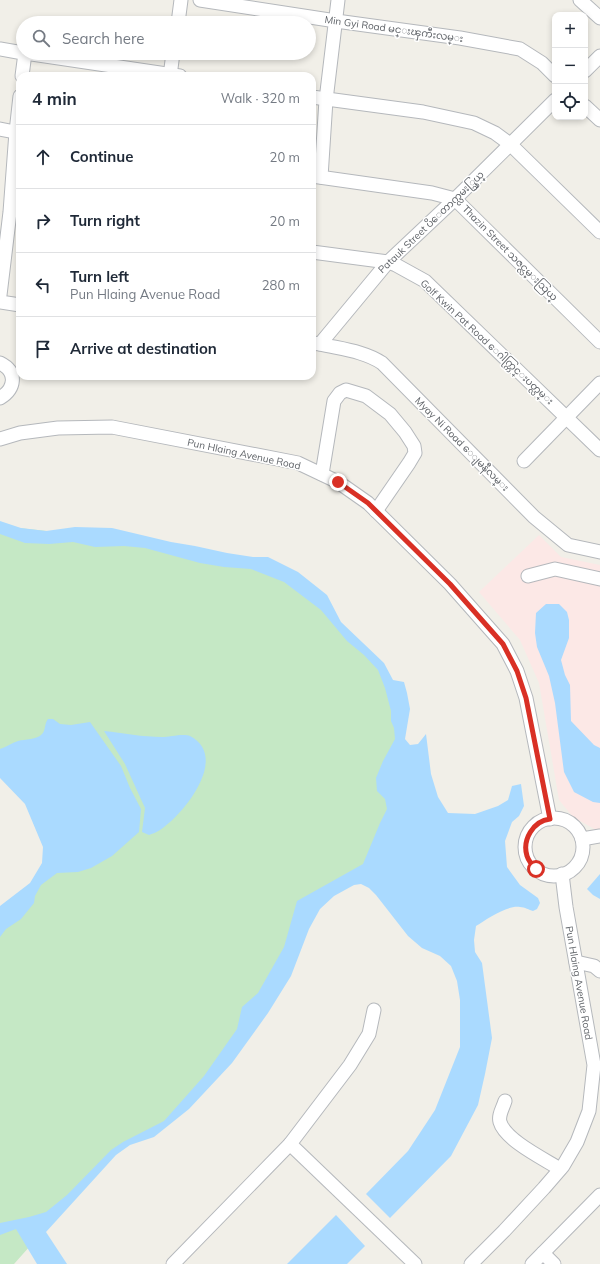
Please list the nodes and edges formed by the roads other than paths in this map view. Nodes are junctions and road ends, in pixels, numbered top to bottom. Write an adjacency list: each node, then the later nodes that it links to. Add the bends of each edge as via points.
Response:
1 (181, 0): 5 (street)
2 (200, 0): 6 (street, Min Gyi Road မင္းၾကီးလမ္း)
3 (338, 0): 9 (street)
4 (580, 0): 8 (street)
5 (179, 16)
6 (304, 16)
7 (316, 18): 9 (street, Min Gyi Road မင္းၾကီးလမ္း)
8 (600, 18)
9 (336, 21): 20 (street, Min Gyi Road မင္းၾကီးလမ္း, via 520,49); 22 (street)
10 (0, 49): 11 (street)
11 (16, 52)
12 (600, 56): 16 (street)
13 (23, 60): 17 (street)
14 (70, 60): 18 (street)
15 (174, 60): 19 (street)
16 (588, 68)
17 (22, 72)
18 (148, 72)
19 (174, 72)
20 (552, 73)
21 (316, 98): 22 (street)
22 (326, 100): 29 (street, via 423,112 474,123 496,133); 30 (street)
23 (552, 103): 29 (street, Patauk Street ပိေတာက္လမး္သြယ္)
24 (588, 109): 25 (street)
25 (600, 120)
26 (0, 130): 27 (street)
27 (16, 132)
28 (16, 144): 32 (street)
29 (510, 144): 31 (street, Patauk Street ပိေတာက္လမး္သြယ္); 33 (street)
30 (317, 177): 31 (street, Thazin Street သဇင္လမ္းသြယ္, via 432,193)
31 (455, 200): 35 (street, Patauk Street ပိေတာက္လမး္သြယ္); 39 (street, Thazin Street သဇင္လမ္းသြယ္)
32 (5, 211): 36 (street)
33 (600, 232)
34 (316, 253): 35 (street, Golf Kwin Pat Road ေဂါက္ကြင္းပတ္လမ္း)
35 (388, 262): 40 (street, Patauk Street ပိေတာက္လမး္သြယ္); 44 (street, Golf Kwin Pat Road ေဂါက္ကြင္းပတ္လမ္း, via 425,281)
36 (0, 295)
37 (0, 302): 38 (street)
38 (16, 304)
39 (600, 342)
40 (316, 344): 50 (street, Myay Ni Road ေျမနီလမ္း, via 374,357 534,517 568,545)
41 (0, 363): 43 (street, via 8,368 12,383 8,392)
42 (600, 383): 44 (street)
43 (0, 398)
44 (566, 417): 46 (street, Golf Kwin Pat Road ေဂါက္ကြင္းပတ္လမ္း); 47 (street)
45 (0, 439): 48 (street, Pun Hlaing Avenue Road, via 20,433 58,428 112,427 298,463)
46 (600, 450)
47 (524, 461)
48 (322, 474): 49 (street, Pun Hlaing Avenue Road, via 338,482); 49 (street, via 334,401 346,390 366,396 390,414 414,446 415,453)
49 (376, 511): 53 (street, Pun Hlaing Avenue Road, via 450,584 503,644 517,671 526,698)
50 (600, 552)
51 (528, 576): 52 (street, via 555,569)
52 (600, 578)
53 (550, 819): 55 (street, via 562,819 571,823 578,830); 57 (street, via 546,819 530,831 525,846 527,856 536,869 547,875)
54 (600, 836): 55 (street)
55 (583, 843): 56 (street); 57 (street, via 578,864 569,872)
56 (600, 844)
57 (562, 874): 58 (street, Pun Hlaing Avenue Road)
58 (576, 962): 59 (street, via 594,966); 63 (street, Pun Hlaing Avenue Road, via 594,1065 589,1111 577,1142)
59 (600, 971)
60 (374, 1010): 62 (street, via 369,1034 350,1065)
61 (505, 1101): 63 (street, via 500,1122 511,1138)
62 (290, 1144): 66 (street); 67 (street)
63 (560, 1169): 68 (street, Pun Hlaing Avenue Road)
64 (600, 1195): 65 (street)
65 (543, 1253): 69 (street); 70 (street)
66 (173, 1264)
67 (415, 1264)
68 (471, 1264)
69 (532, 1264)
70 (554, 1264)

